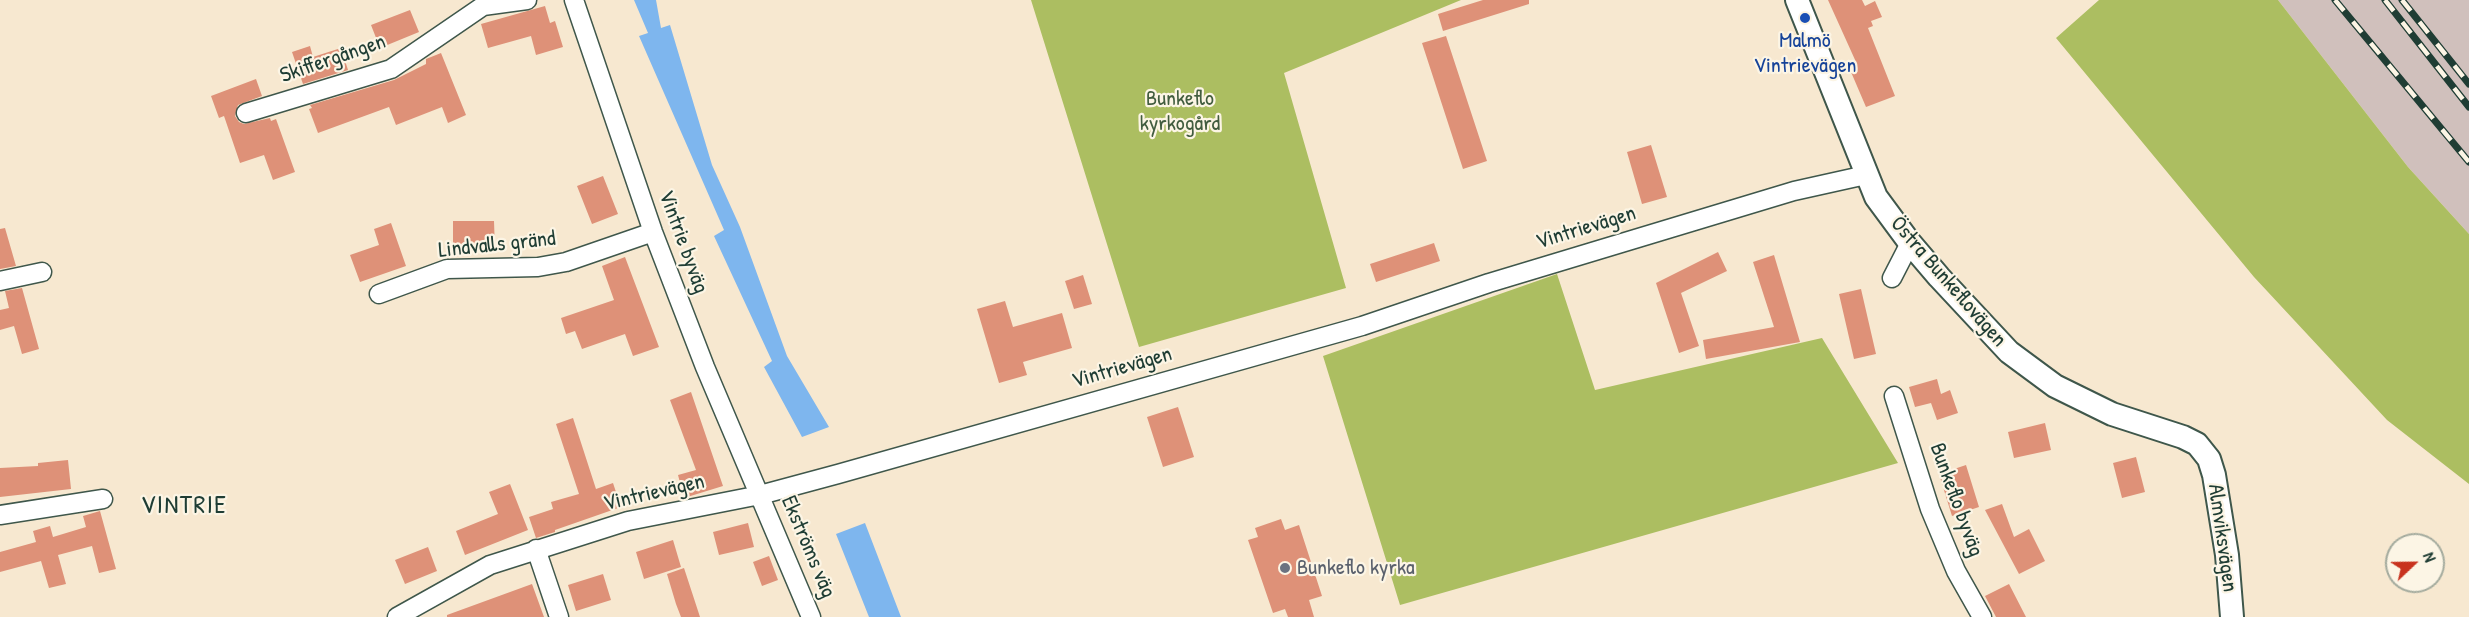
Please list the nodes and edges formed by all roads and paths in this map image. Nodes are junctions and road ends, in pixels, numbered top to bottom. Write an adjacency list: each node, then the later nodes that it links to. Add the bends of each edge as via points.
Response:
1 (527, 0): 4 (street, Skiffergången, via 483,6 391,69)
2 (573, 0): 6 (street, Vintrie byväg)
3 (1797, 0): 5 (street, Östra Bunkeflovägen)
4 (246, 113)
5 (1866, 175): 7 (street, Östra Bunkeflovägen, via 1876,197); 14 (street, Vintrievägen, via 1794,191 1489,282 1362,326)
6 (653, 232): 11 (street, Lindvalls gränd, via 566,262 538,267 447,269); 14 (street, Vintrie byväg)
7 (1910, 243): 9 (street); 13 (street, Östra Bunkeflovägen, via 2028,368 2085,402 2197,444)
8 (42, 272): 10 (street)
9 (1892, 278)
10 (0, 281)
11 (379, 294)
12 (1893, 396): 21 (street, Bunkeflo byväg, via 1930,509 1956,571)
13 (2209, 459): 22 (street, Almviksvägen, via 2227,555)
14 (760, 495): 17 (street, Vintrievägen, via 628,521); 20 (street, Ekströms väg)
15 (103, 499): 16 (street)
16 (0, 515)
17 (536, 549): 18 (street, Vintrievägen, via 490,565); 19 (street)
18 (397, 617)
19 (559, 617)
20 (811, 617)
21 (1982, 617)
22 (2232, 617)

